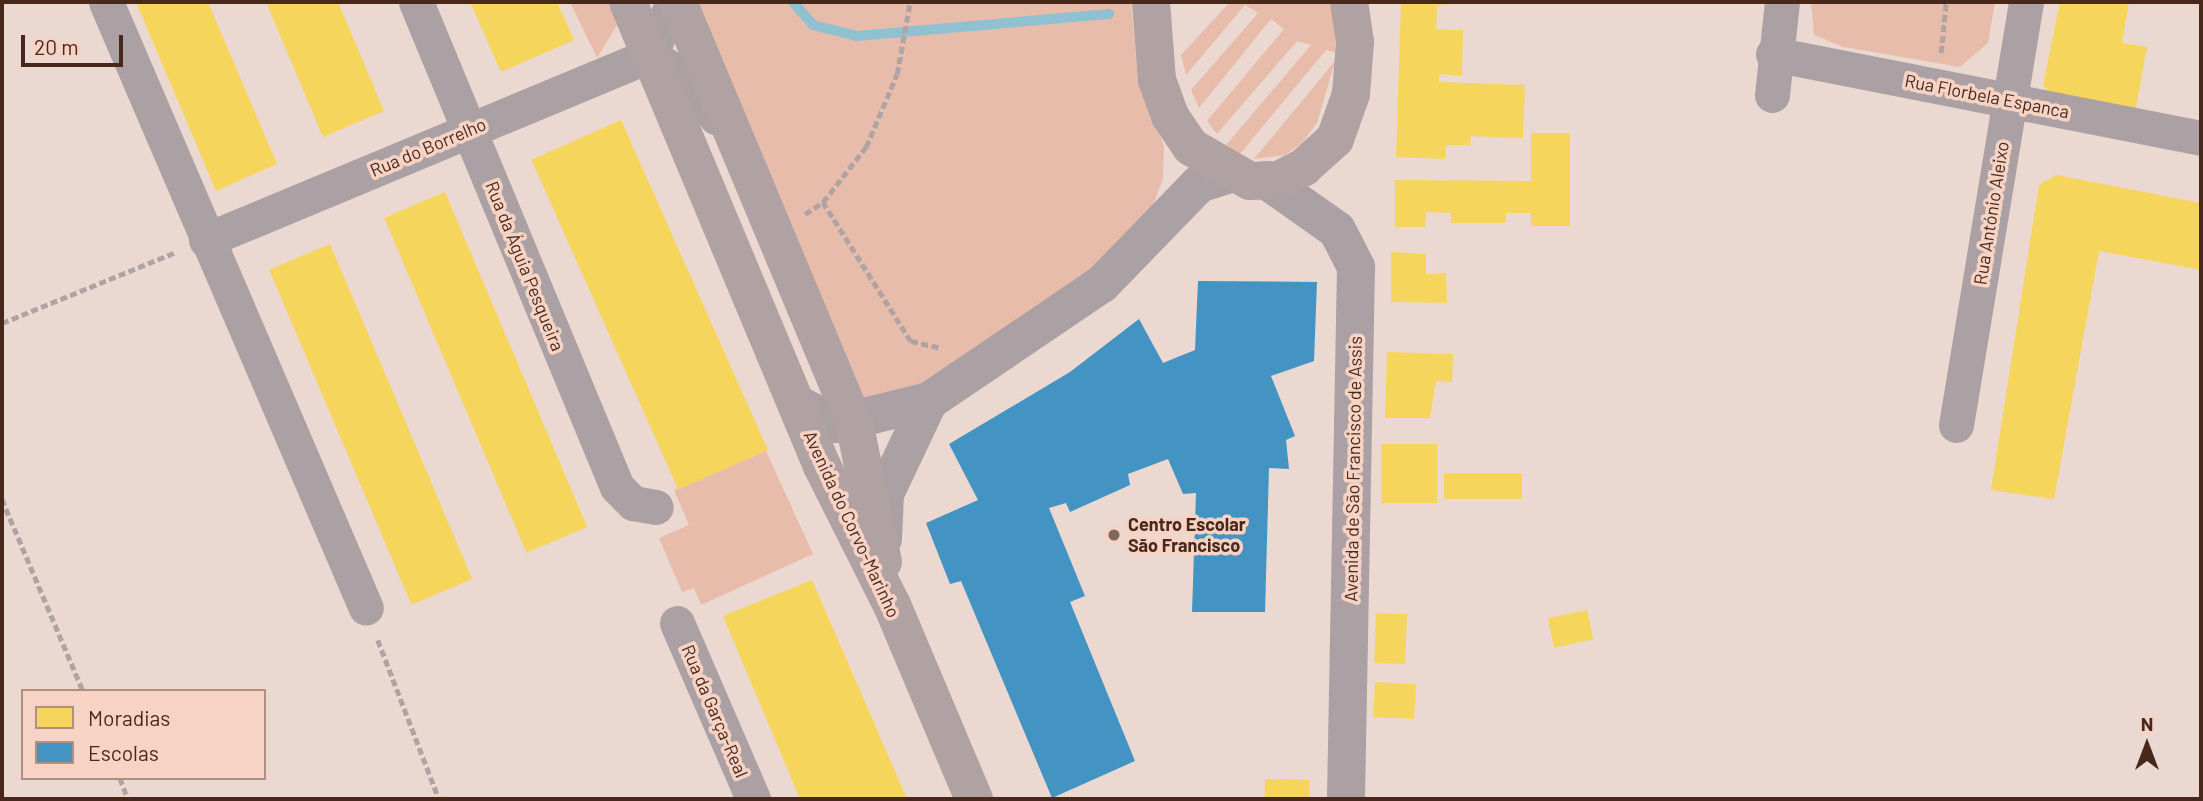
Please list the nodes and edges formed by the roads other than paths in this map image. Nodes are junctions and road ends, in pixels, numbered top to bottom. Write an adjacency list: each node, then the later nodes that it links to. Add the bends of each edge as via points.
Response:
1 (106, 2): 17 (street)
2 (416, 2): 13 (street, Rua da Águia Pesqueira)
3 (628, 2): 10 (main road, Avenida do Corvo-Marinho)
4 (675, 2): 10 (street); 15 (main road)
5 (1151, 2): 16 (main road, Avenida de São Francisco de Assis, via 1157,80 1170,116 1191,147)
6 (1349, 2): 16 (main road, via 1355,42 1351,94 1335,139 1304,167)
7 (1782, 2): 9 (street)
8 (2026, 2): 12 (street, Rua António Aleixo)
9 (1773, 54): 11 (street); 12 (street, Rua Florbela Espanca)
10 (650, 55): 13 (street, Rua do Borrelho); 15 (street, via 695,84); 19 (main road, Avenida do Corvo-Marinho)
11 (1772, 95)
12 (2009, 100): 14 (street, Rua Florbela Espanca); 21 (street, Rua António Aleixo)
13 (469, 130): 17 (street, Rua do Borrelho); 22 (street, Rua da Águia Pesqueira, via 617,487 634,503)
14 (2201, 138)
15 (746, 164): 20 (main road)
16 (1249, 177): 18 (street, via 1199,184 1102,284); 29 (street, Avenida de São Francisco de Assis, via 1337,230 1356,267)
17 (206, 240): 25 (street)
18 (929, 401): 20 (street); 23 (street, via 885,494)
19 (797, 404): 20 (street, via 836,424); 24 (main road, Avenida do Corvo-Marinho)
20 (854, 422): 23 (main road)
21 (1956, 425)
22 (656, 507)
23 (882, 558): 24 (main road)
24 (892, 605): 28 (main road, Avenida do Corvo-Marinho)
25 (366, 608)
26 (677, 623): 27 (street, Rua da Garça-Real)
27 (753, 799)
28 (974, 799)
29 (1346, 799)

